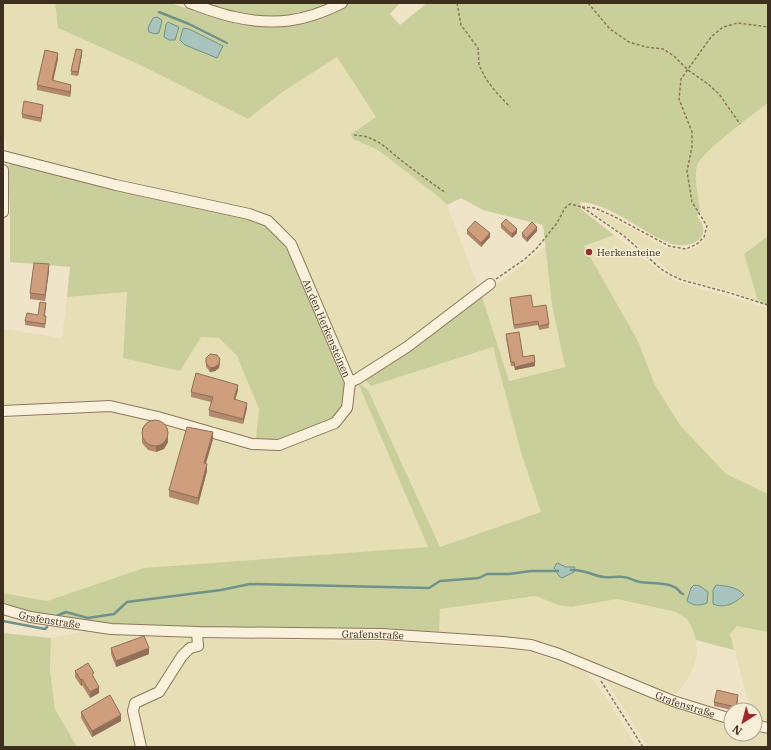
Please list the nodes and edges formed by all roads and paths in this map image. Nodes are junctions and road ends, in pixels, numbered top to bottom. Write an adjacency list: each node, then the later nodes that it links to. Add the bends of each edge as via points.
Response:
1 (190, 3): 2 (street, via 234,17 274,22 300,20)
2 (342, 3)
3 (457, 3): 7 (path, via 461,25 478,48 479,65 486,79)
4 (588, 3): 6 (path, via 610,29 629,42 663,49)
5 (768, 27): 6 (path, via 738,23 723,27 711,37)
6 (688, 70): 8 (path, via 719,94); 13 (path, via 681,79 679,99 692,132 687,171 692,202 707,226 704,237 686,249 669,246 613,216 595,208)
7 (510, 107)
8 (740, 124)
9 (354, 135): 12 (path, via 365,135 376,140)
10 (3, 156): 17 (street, An den Herkensteinen, via 116,185 249,214 268,221 291,244)
11 (3, 170): 14 (street)
12 (446, 193)
13 (582, 206): 15 (path, via 570,204 565,208 557,223 537,248); 16 (path, via 624,236 671,275)
14 (3, 212)
15 (490, 284): 17 (street, via 408,346)
16 (768, 306)
17 (350, 382): 18 (street, An den Herkensteinen, via 347,408 335,423 279,445 252,444 110,406)
18 (3, 411)
19 (3, 609): 20 (street, Grafenstraße, via 30,617 111,630)
20 (198, 632): 21 (street, Grafenstraße, via 382,634 503,642 531,645); 23 (street, via 198,646 190,648 182,656 159,692 135,704 133,712)
21 (597, 670): 22 (street, Grafenstraße, via 673,701); 24 (path)
22 (723, 717)
23 (141, 747)
24 (643, 747)

